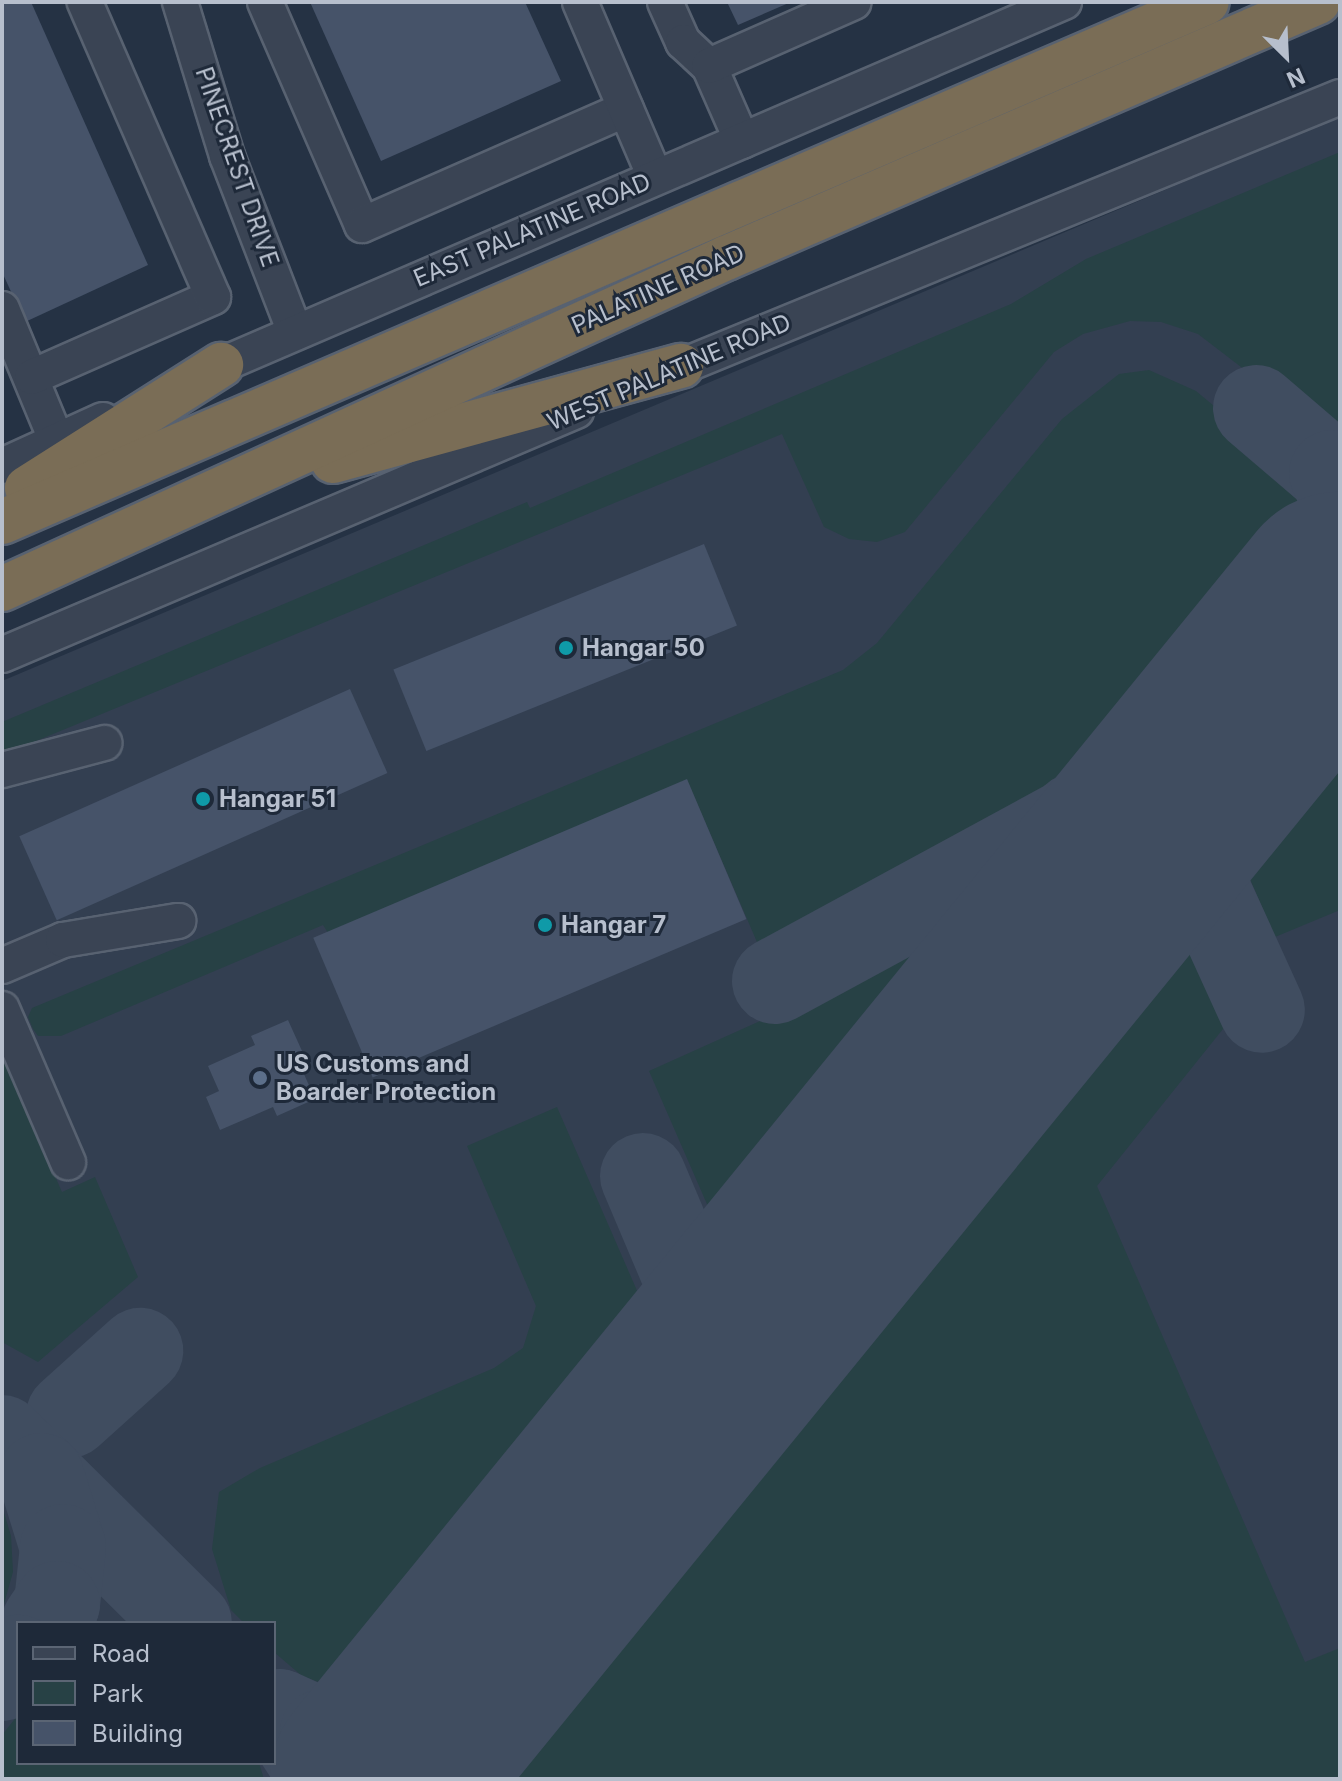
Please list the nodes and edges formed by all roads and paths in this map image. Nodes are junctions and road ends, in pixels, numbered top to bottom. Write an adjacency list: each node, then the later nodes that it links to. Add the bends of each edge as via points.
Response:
1 (85, 2): 19 (street, via 213,297)
2 (180, 2): 16 (street, PINECREST DRIVE, via 227,156)
3 (265, 2): 12 (street, via 362,225)
4 (580, 2): 12 (street)
5 (665, 2): 10 (street, via 683,42)
6 (854, 2): 10 (street)
7 (1064, 2): 13 (street, EAST PALATINE ROAD)
8 (1207, 2): 24 (highway, PALATINE ROAD)
9 (1318, 2): 22 (highway, PALATINE ROAD, via 726,258)
10 (709, 66): 13 (street)
11 (1340, 97): 18 (street, WEST PALATINE ROAD)
12 (626, 109): 14 (street)
13 (742, 141): 14 (street, EAST PALATINE ROAD)
14 (655, 177): 16 (street, EAST PALATINE ROAD)
15 (2, 309): 19 (street)
16 (295, 332): 17 (street, EAST PALATINE ROAD)
17 (221, 365): 20 (street, EAST PALATINE ROAD); 23 (highway)
18 (681, 366): 22 (highway); 26 (street, WEST PALATINE ROAD)
19 (32, 377): 20 (street)
20 (57, 442): 21 (street, EAST PALATINE ROAD)
21 (2, 466)
22 (207, 496): 25 (highway, PALATINE ROAD)
23 (2, 504)
24 (2, 522)
25 (2, 589)
26 (2, 655)
27 (104, 743): 28 (street)
28 (2, 770)
29 (178, 921): 30 (street, via 63,940)
30 (2, 966)
31 (2, 1009): 32 (street)
32 (68, 1162)

